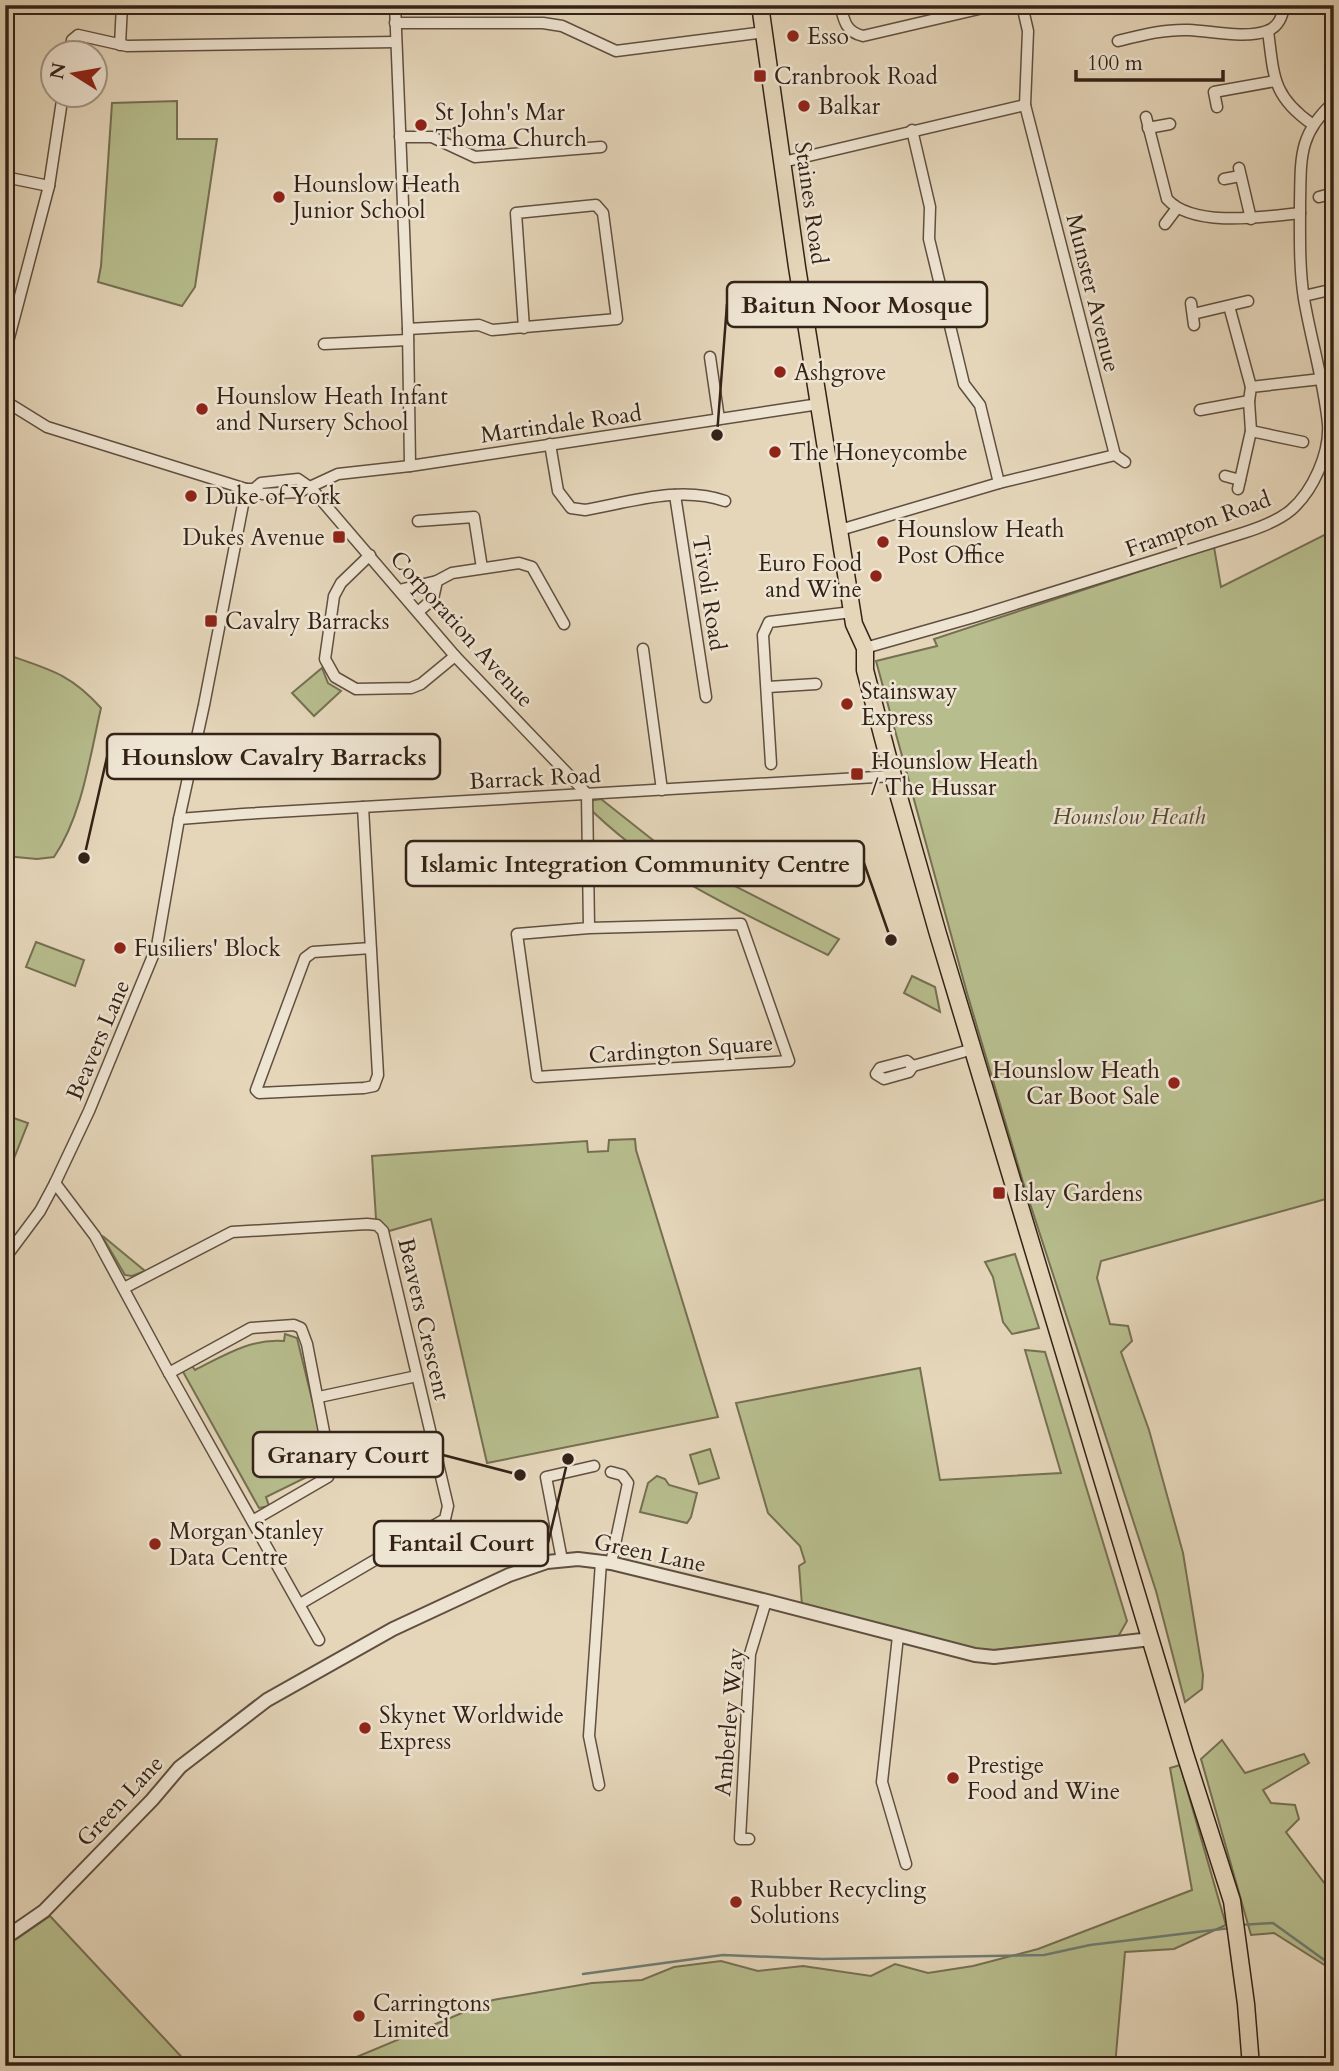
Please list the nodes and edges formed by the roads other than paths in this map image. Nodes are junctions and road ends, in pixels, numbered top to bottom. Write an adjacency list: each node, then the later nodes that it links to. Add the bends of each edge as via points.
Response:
1 (122, 5): 16 (street)
2 (395, 5): 8 (street)
3 (760, 5): 10 (main road, Staines Road)
4 (840, 5): 5 (street, via 845,24 863,36)
5 (996, 5)
6 (1022, 5): 19 (street, Munster Avenue, via 1028,31)
7 (1284, 5): 9 (street, via 1280,21)
8 (395, 23): 10 (street, via 543,23 562,26 616,51); 15 (street)
9 (1268, 31): 13 (street, via 1187,30); 17 (street)
10 (765, 32): 27 (main road, Staines Road)
11 (74, 38): 12 (street, via 78,34)
12 (93, 38)
13 (1118, 41)
14 (108, 42): 16 (street)
15 (396, 42): 16 (street); 25 (street)
16 (120, 45)
17 (1275, 81): 20 (street, via 1213,87); 23 (street, via 1292,110)
18 (1334, 102): 23 (street, Frampton Road)
19 (1025, 105): 24 (street); 58 (street, Munster Avenue)
20 (1217, 107)
21 (62, 108): 30 (street)
22 (1170, 124): 33 (street, via 1147,122 1167,198)
23 (1312, 124): 34 (street, Frampton Road, via 1301,153)
24 (912, 130): 27 (street); 62 (street, via 930,207 929,239 964,384 979,405)
25 (400, 137): 26 (street, via 432,137 475,157); 43 (street)
26 (601, 147)
27 (783, 162): 51 (main road, Staines Road)
28 (5, 177): 30 (street)
29 (1224, 179): 35 (street, via 1240,172)
30 (49, 186): 45 (street)
31 (1334, 193): 32 (street)
32 (1319, 197)
33 (1177, 208): 35 (street); 36 (street)
34 (1300, 213): 35 (street); 38 (street, Frampton Road)
35 (1251, 219)
36 (1165, 224)
37 (1334, 289): 38 (street)
38 (1304, 296): 47 (street, Frampton Road)
39 (1248, 301): 40 (street)
40 (1229, 306): 41 (street); 48 (street)
41 (1193, 314)
42 (524, 328): 42 (street, via 617,319 603,214 596,205 516,213); 43 (street, via 492,330 479,325)
43 (408, 334): 44 (street); 60 (street)
44 (324, 344)
45 (5, 353)
46 (710, 357): 53 (street)
47 (1321, 379): 48 (street); 54 (street, Frampton Road)
48 (1251, 387): 50 (street)
49 (5, 401): 64 (street, via 47,428)
50 (1249, 401): 52 (street); 55 (street)
51 (819, 404): 53 (street, Martindale Road); 68 (main road, Staines Road)
52 (1200, 410)
53 (719, 419): 57 (street, Martindale Road)
54 (1331, 427): 76 (street, Frampton Road, via 1312,484 1274,521 1046,596)
55 (1251, 430): 56 (street); 61 (street, via 1239,484)
56 (1303, 442)
57 (550, 444): 60 (street, Martindale Road); 65 (street, Tivoli Road, via 558,491 571,508 584,510)
58 (1115, 455): 59 (street); 62 (street)
59 (1125, 462)
60 (410, 466): 63 (street, Martindale Road, via 338,474)
61 (1225, 476)
62 (999, 483): 68 (street)
63 (311, 488): 64 (street, via 298,479 261,483); 69 (street, Corporation Avenue)
64 (250, 489): 87 (street, Beavers Lane)
65 (675, 495): 66 (street, Tivoli Road, via 707,495); 81 (street, Tivoli Road)
66 (725, 501)
67 (418, 521): 70 (street, via 474,517)
68 (840, 530): 74 (main road, Staines Road)
69 (370, 555): 72 (street, Corporation Avenue); 78 (street, via 334,596 325,659 334,677 356,690 411,688)
70 (482, 568): 71 (street, via 452,572); 75 (street, via 519,563 532,567)
71 (437, 581): 72 (street); 73 (street, via 433,599)
72 (399, 590): 73 (street, Corporation Avenue)
73 (418, 612): 78 (street, Corporation Avenue)
74 (852, 612): 76 (main road, Staines Road); 80 (street, via 769,622 763,635)
75 (564, 624)
76 (864, 648): 83 (main road, Staines Road)
77 (643, 649): 84 (street)
78 (455, 656): 85 (street, Corporation Avenue)
79 (816, 684): 80 (street)
80 (768, 687): 82 (street)
81 (706, 697)
82 (771, 764)
83 (893, 776): 84 (street, Barrack Road); 90 (main road, Staines Road)
84 (662, 790): 85 (street, Barrack Road)
85 (586, 794): 86 (street, Barrack Road); 88 (street)
86 (363, 807): 87 (street, Barrack Road); 89 (street)
87 (179, 819): 92 (street, Beavers Lane, via 157,946)
88 (589, 928): 88 (street, Cardington Square, via 741,924 789,1061 537,1077 517,933)
89 (371, 948): 89 (street, via 378,1075 374,1086 259,1093 256,1090 305,958 313,952)
90 (973, 1049): 91 (street); 106 (main road)
91 (913, 1066)
92 (55, 1183): 93 (street, Beavers Lane); 94 (street, via 95,1236)
93 (5, 1258)
94 (124, 1287): 95 (street); 96 (street, Beavers Crescent, via 232,1232 377,1225 383,1231)
95 (169, 1373): 97 (street, via 244,1330 294,1325 305,1336); 100 (street)
96 (417, 1376): 97 (street); 104 (street, Beavers Crescent, via 448,1506 445,1519)
97 (318, 1396): 100 (street, via 331,1468 328,1477)
98 (594, 1466): 101 (street, via 546,1477)
99 (611, 1472): 102 (street, via 628,1483)
100 (254, 1520): 104 (street)
101 (562, 1560): 102 (street, Green Lane); 111 (street, Green Lane, via 509,1575 393,1629 267,1700 180,1767 44,1911)
102 (606, 1563): 103 (street, Green Lane); 108 (street, via 589,1736)
103 (766, 1601): 105 (street, Green Lane); 109 (street, Amberley Way, via 750,1654 740,1839)
104 (300, 1604): 107 (street)
105 (898, 1636): 106 (street, Green Lane, via 993,1657); 110 (street, via 882,1783)
106 (1151, 1639): 112 (main road, via 1235,1915)
107 (319, 1640)
108 (599, 1785)
109 (749, 1839)
110 (906, 1864)
111 (5, 1938)
112 (1251, 2066)

